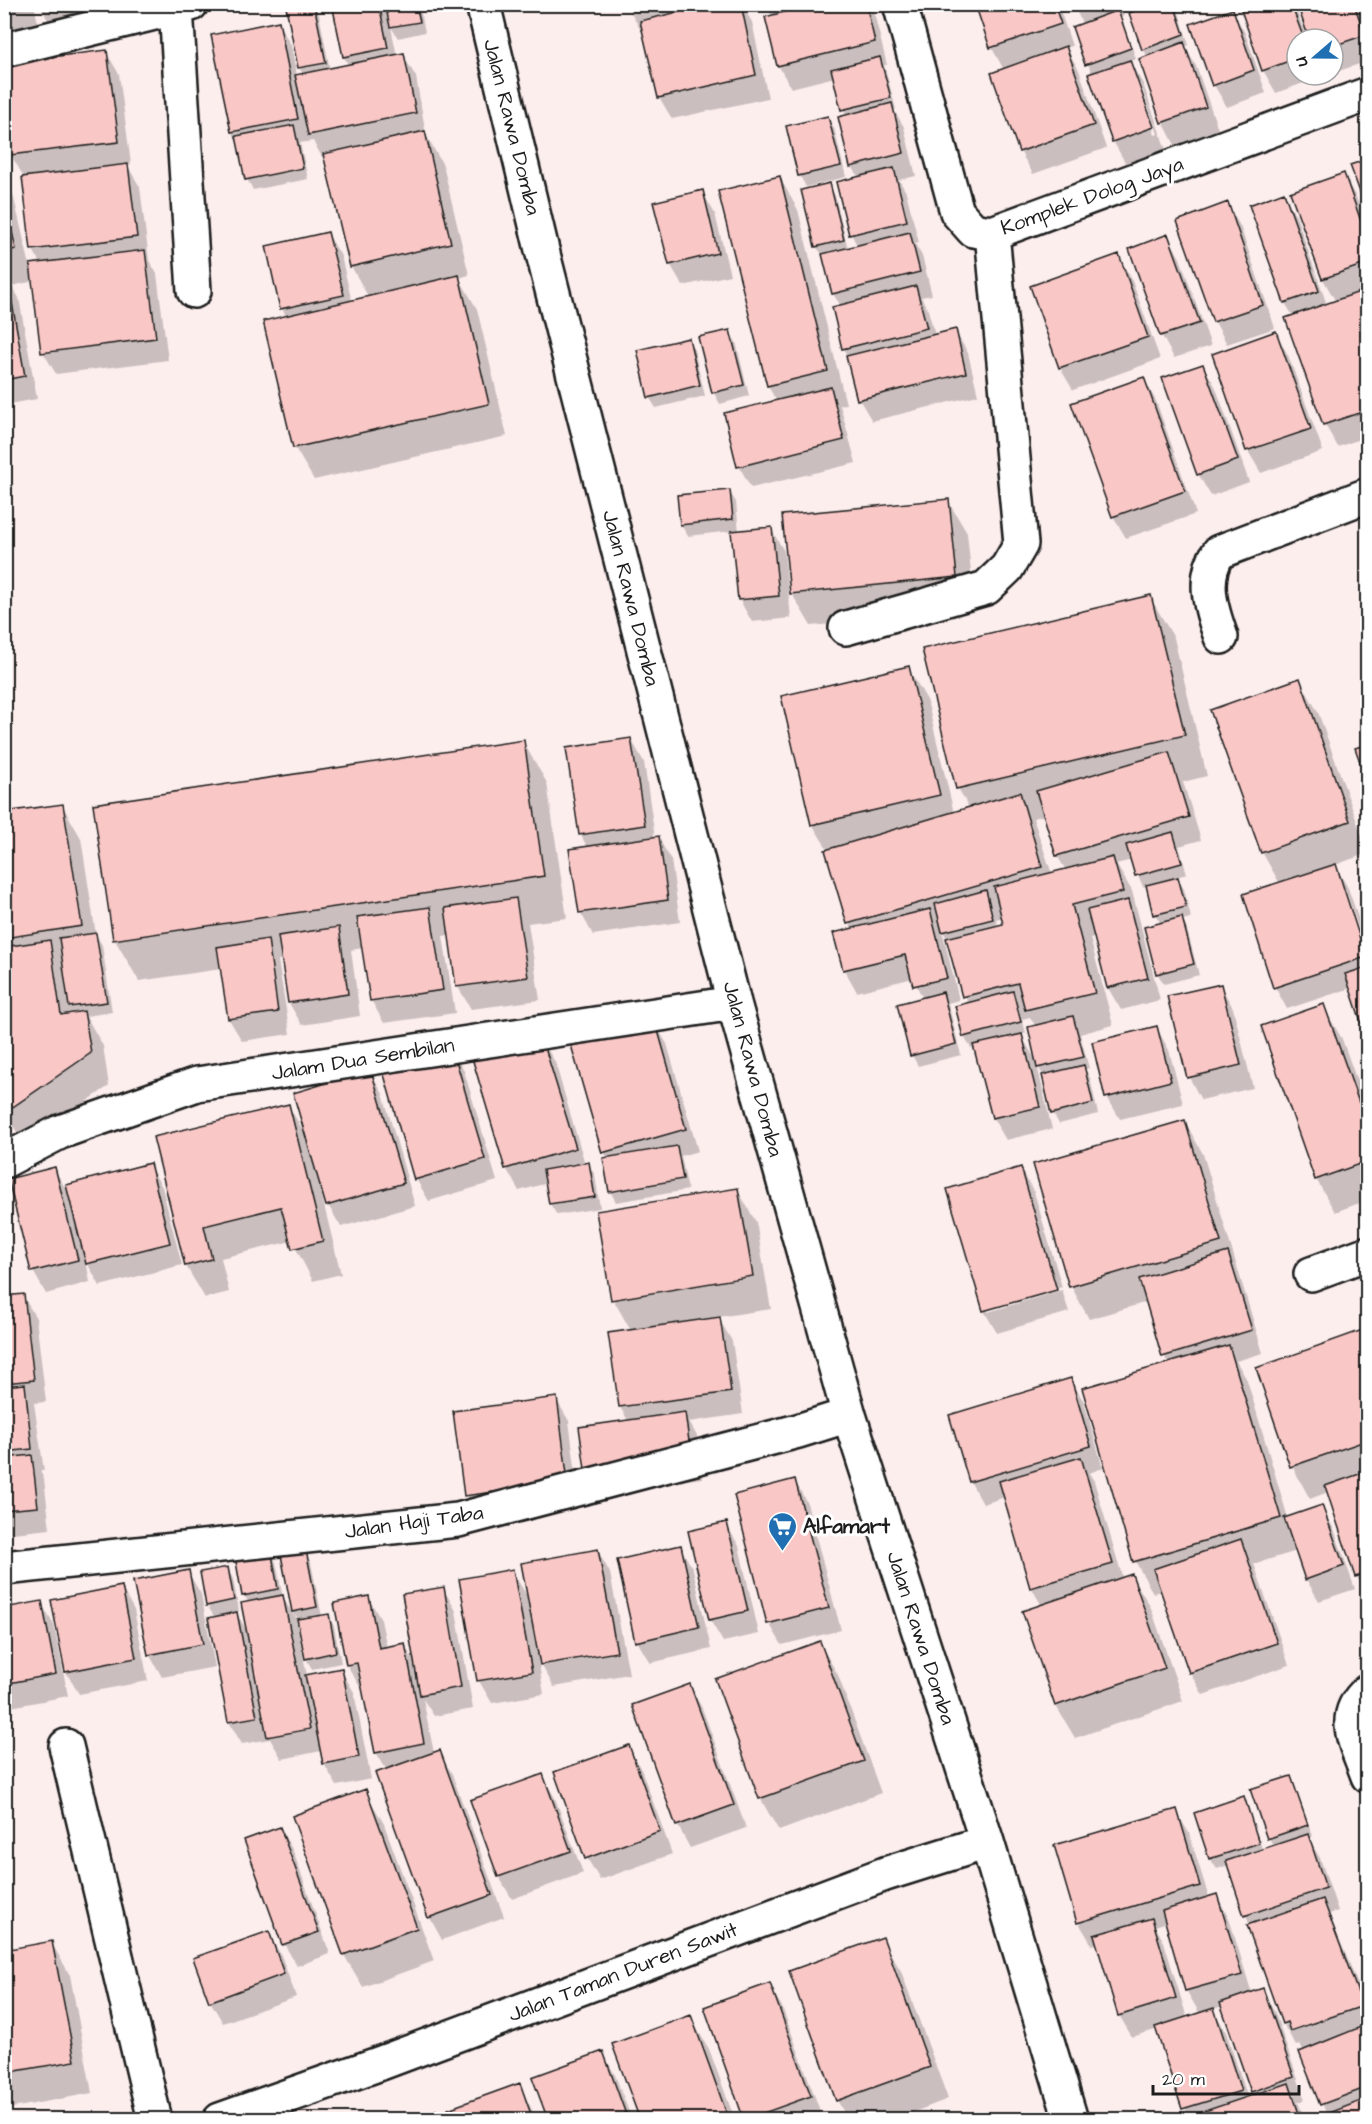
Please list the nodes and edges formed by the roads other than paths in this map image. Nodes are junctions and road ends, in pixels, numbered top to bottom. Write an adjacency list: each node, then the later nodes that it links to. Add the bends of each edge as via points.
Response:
1 (483, 4): 11 (street, Jalan Rawa Domba)
2 (900, 4): 6 (street, Komplek Dolog Jaya, via 957,212 973,230)
3 (183, 6): 4 (street); 7 (street)
4 (4, 50)
5 (1368, 94): 6 (street, Komplek Dolog Jaya)
6 (992, 233): 9 (street, via 1021,544 1007,568 986,588)
7 (194, 291)
8 (1368, 495): 10 (street, via 1219,552 1209,566 1210,607)
9 (846, 628)
10 (1221, 637)
11 (734, 1003): 12 (street, Jalam Dua Sembilan, via 197,1084 60,1131); 15 (street, Jalan Rawa Domba)
12 (4, 1161)
13 (1368, 1253): 14 (street)
14 (1311, 1274)
15 (849, 1415): 16 (street, Jalan Haji Taba, via 459,1520); 20 (street, Jalan Rawa Domba)
16 (4, 1568)
17 (1368, 1691): 19 (street, via 1355,1703 1350,1722)
18 (66, 1746): 22 (street)
19 (1368, 1776)
20 (987, 1842): 21 (street, Jalan Taman Duren Sawit, via 885,1874); 24 (street, Jalan Rawa Domba)
21 (259, 2112): 23 (street, Jalan Taman Duren Sawit)
22 (155, 2120)
23 (220, 2120)
24 (1071, 2120)

